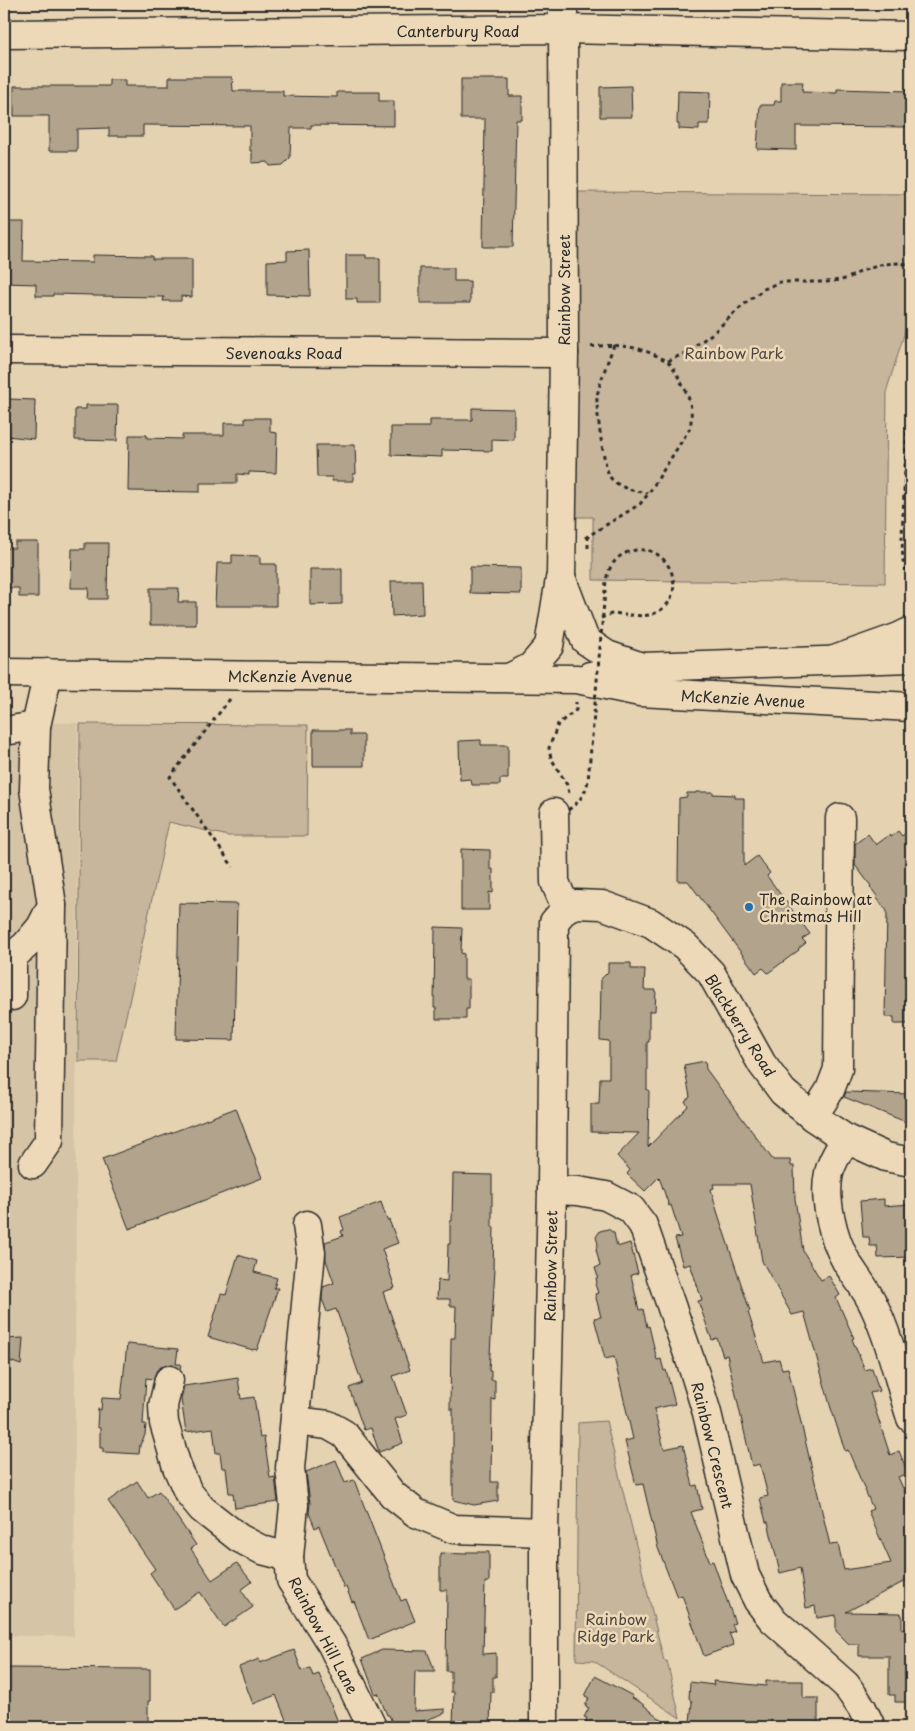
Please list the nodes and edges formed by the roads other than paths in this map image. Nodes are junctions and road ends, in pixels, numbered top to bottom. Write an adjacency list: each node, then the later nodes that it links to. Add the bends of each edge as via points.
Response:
1 (563, 16): 2 (main road, Canterbury Road); 3 (main road, Canterbury Road); 5 (main road, Rainbow Street)
2 (4, 34)
3 (911, 36)
4 (4, 350): 5 (main road, Sevenoaks Road)
5 (564, 350): 6 (main road, Rainbow Street)
6 (561, 564): 10 (main road, via 585,640 606,655); 13 (main road, via 548,646 531,667)
7 (911, 632): 9 (main road)
8 (911, 658): 9 (main road, McKenzie Avenue)
9 (834, 660): 10 (main road, McKenzie Avenue)
10 (642, 667): 14 (main road, McKenzie Avenue)
11 (4, 673): 12 (main road, McKenzie Avenue)
12 (48, 673): 13 (main road, McKenzie Avenue); 16 (main road)
13 (511, 677): 14 (main road, McKenzie Avenue)
14 (576, 679): 15 (main road, McKenzie Avenue, via 640,692)
15 (911, 707)
16 (36, 726): 17 (main road); 20 (main road, via 34,789)
17 (4, 730)
18 (564, 806): 21 (main road, via 555,882)
19 (840, 818): 23 (main road, via 838,1069 830,1090)
20 (52, 905): 22 (main road, via 41,927 12,957 12,996); 26 (main road, via 49,1141)
21 (566, 908): 23 (main road, Blackberry Road, via 576,904 602,904 651,923 684,946 710,973 783,1092); 27 (main road, Rainbow Street, via 554,922)
22 (4, 996)
23 (813, 1117): 24 (main road, Blackberry Road)
24 (846, 1139): 25 (main road, Blackberry Road, via 886,1156); 30 (main road, via 829,1174 831,1224 846,1260 877,1312)
25 (911, 1162)
26 (33, 1164)
27 (552, 1190): 32 (main road, Rainbow Street); 36 (main road, Rainbow Crescent, via 606,1196 631,1209 643,1225 707,1413 745,1575 758,1601 772,1618 846,1685)
28 (307, 1225): 31 (main road, Rainbow Hill Lane, via 311,1253)
29 (168, 1380): 33 (main road, via 163,1406 164,1423 188,1492 202,1509 239,1538 262,1550)
30 (911, 1418)
31 (295, 1421): 32 (main road, via 328,1425 344,1434 393,1495 416,1513 454,1528); 33 (main road, Rainbow Hill Lane, via 290,1468 294,1505)
32 (544, 1532): 35 (main road, Rainbow Street)
33 (288, 1557): 34 (main road, Rainbow Hill Lane, via 292,1580 332,1645)
34 (372, 1727)
35 (544, 1727)
36 (870, 1727)

